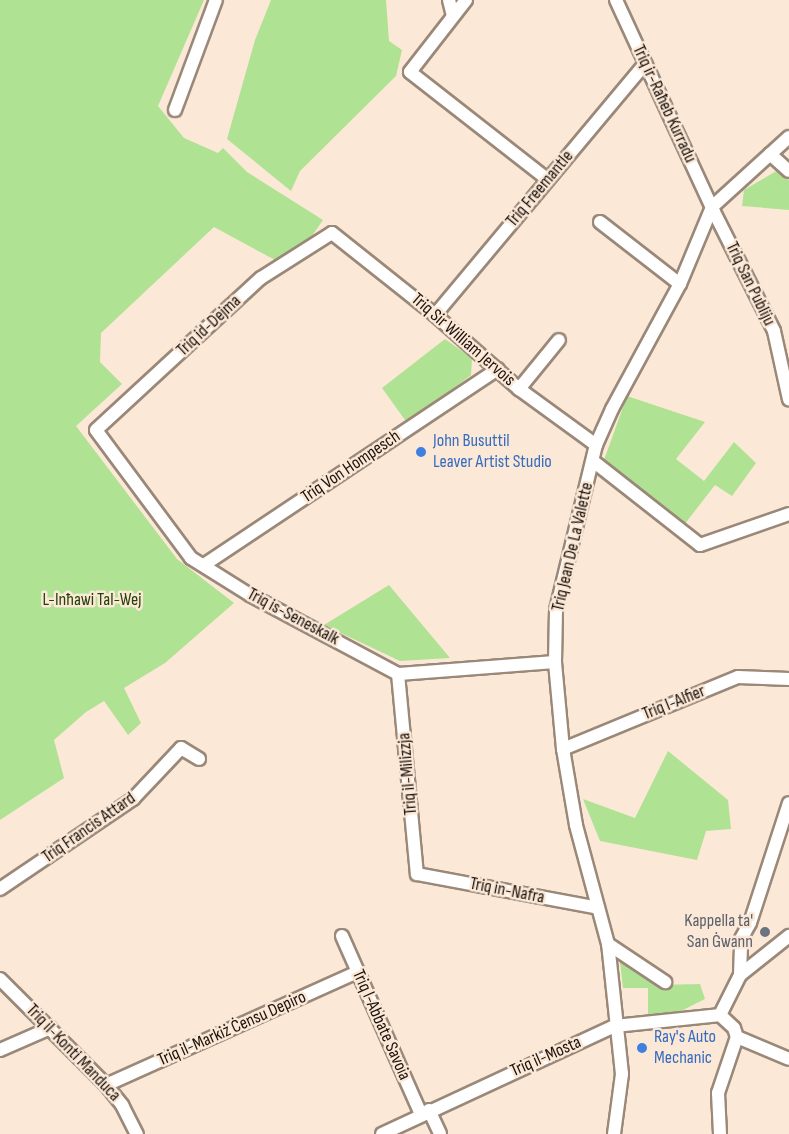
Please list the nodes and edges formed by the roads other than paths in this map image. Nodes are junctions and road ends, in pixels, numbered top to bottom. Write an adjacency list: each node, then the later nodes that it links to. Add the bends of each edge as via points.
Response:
1 (216, 0): 7 (street)
2 (449, 0): 5 (street)
3 (466, 0): 5 (street)
4 (616, 0): 6 (street, Triq ir-Raħeb Kurradu)
5 (453, 16): 11 (street, via 410,72)
6 (645, 64): 11 (street, Triq Freemantle); 12 (street, Triq ir-Raħeb Kurradu)
7 (175, 110)
8 (789, 137): 9 (street)
9 (770, 154): 10 (street); 12 (street)
10 (789, 171)
11 (547, 180): 16 (street, Triq Freemantle)
12 (712, 207): 15 (street, Triq Jean De La Valette); 20 (street, Triq San Publiju, via 774,331)
13 (600, 222): 15 (street)
14 (332, 233): 16 (street, Triq Sir William Jervois); 21 (street, Triq id-Dejma, via 261,278)
15 (680, 284): 22 (street, Triq Jean De La Valette)
16 (435, 315): 18 (street, Triq Sir William Jervois)
17 (559, 340): 19 (street)
18 (498, 369): 19 (street, Triq Sir William Jervois); 25 (street, Triq Von Hompesch)
19 (519, 388): 22 (street, Triq Sir William Jervois)
20 (789, 399)
21 (96, 430): 25 (street, Triq is-Seneskalk, via 191,558)
22 (596, 445): 23 (street, Triq Jean De La Valette)
23 (593, 461): 24 (street, via 700,545); 26 (street, Triq Jean De La Valette, via 556,610)
24 (789, 514)
25 (204, 565): 27 (street, Triq is-Seneskalk, via 250,595)
26 (555, 662): 27 (street); 29 (street, Triq Jean De La Valette)
27 (399, 674): 32 (street, Triq il-Milizzja)
28 (789, 679): 29 (street, Triq l-Alfier, via 738,677)
29 (563, 749): 34 (street, Triq Jean De La Valette, via 576,825)
30 (200, 759): 33 (street, Triq Francis Attard, via 181,748 134,799)
31 (789, 803): 39 (street, via 750,923 741,939)
32 (417, 874): 34 (street, Triq in-Nafra)
33 (0, 889)
34 (598, 908): 37 (street, Triq Jean De La Valette)
35 (342, 936): 38 (street, Triq l-Abbate Savoia)
36 (787, 943): 39 (street)
37 (609, 944): 41 (street); 43 (street, Triq Jean De La Valette)
38 (358, 972): 48 (street, Triq il-Markiż Ċensu Depiro); 49 (street, Triq l-Abbate Savoia)
39 (740, 975): 42 (street)
40 (0, 979): 44 (street, Triq il-Konti Manduca)
41 (665, 982)
42 (720, 1015): 43 (street, Triq il-Mosta); 45 (street, via 734,1028)
43 (615, 1026): 49 (street, Triq il-Mosta); 53 (street, Triq Jean De La Valette, via 622,1074)
44 (50, 1028): 46 (street); 48 (street, Triq il-Konti Manduca)
45 (737, 1037): 47 (street); 54 (street, via 717,1093)
46 (0, 1050)
47 (789, 1059)
48 (106, 1085): 50 (street, Triq il-Konti Manduca)
49 (425, 1112): 51 (street, Triq il-Mosta); 52 (street, Triq l-Abbate Savoia)
50 (137, 1134)
51 (382, 1134)
52 (440, 1134)
53 (614, 1134)
54 (720, 1134)

